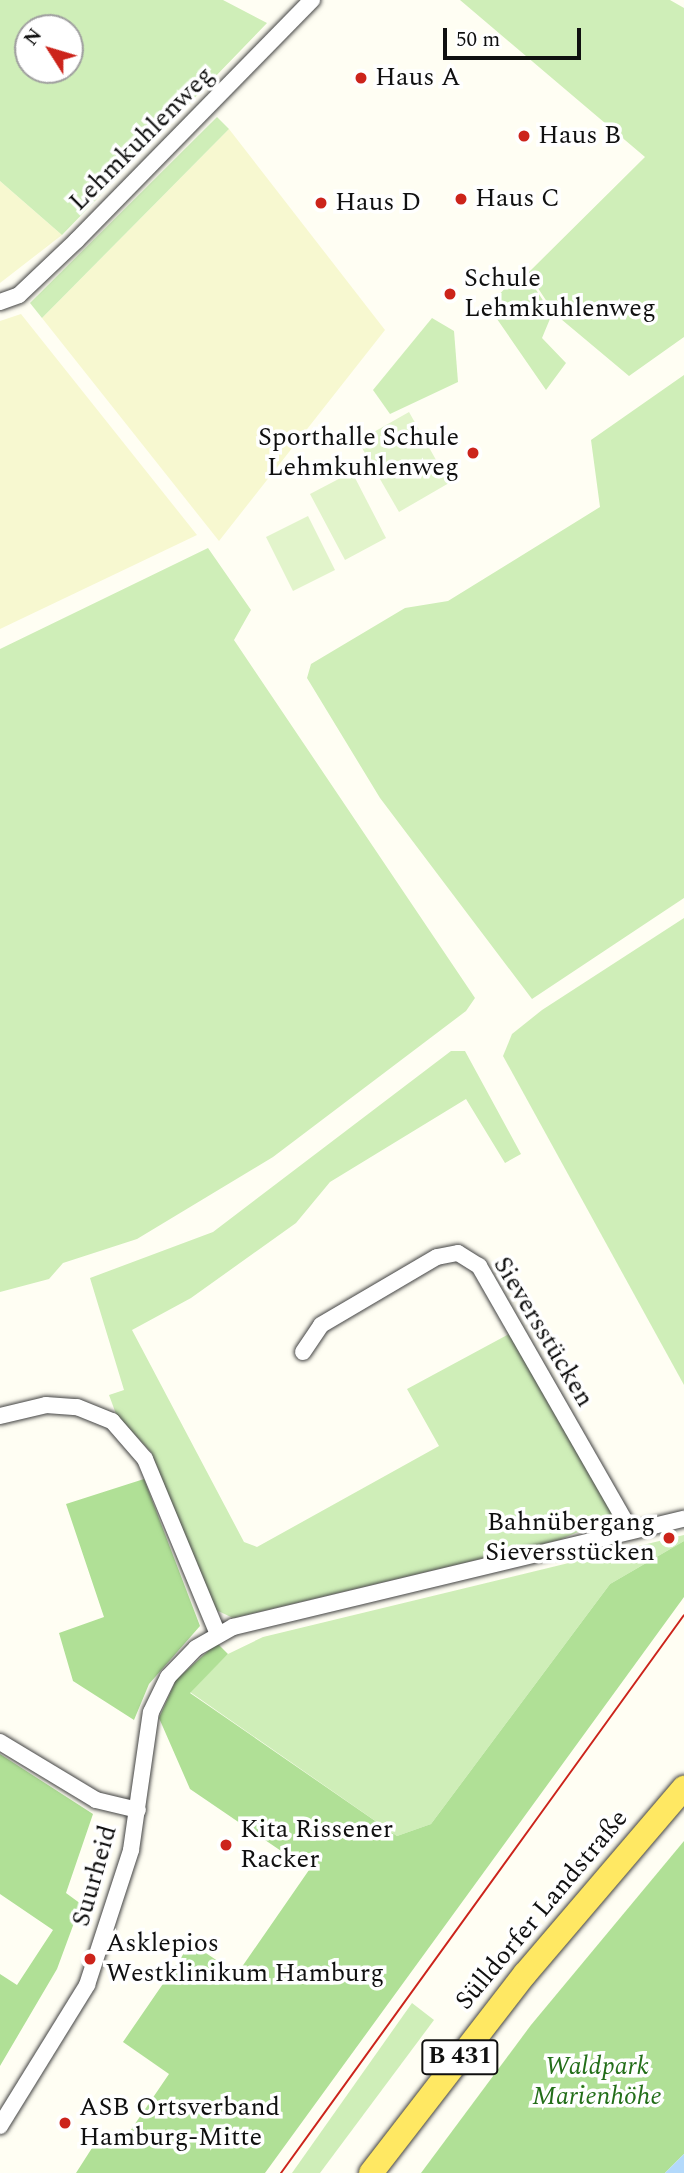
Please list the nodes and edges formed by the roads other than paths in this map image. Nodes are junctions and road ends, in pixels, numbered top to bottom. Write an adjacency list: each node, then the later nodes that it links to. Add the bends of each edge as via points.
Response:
1 (312, 0): 2 (street, Lehmkuhlenweg, via 77,240 19,295)
2 (0, 302)
3 (303, 1352): 6 (street, Sieversstücken, via 321,1325 437,1257 458,1252 479,1266)
4 (0, 1416): 7 (street, via 46,1405 77,1407 112,1421 145,1459)
5 (684, 1519): 6 (street)
6 (631, 1531): 7 (street)
7 (218, 1634): 10 (street, via 176,1667 156,1700)
8 (0, 1742): 10 (street, Suurheid, via 96,1800)
9 (684, 1788): 12 (main road, Sülldorfer Landstraße / B 431, via 525,1974)
10 (138, 1810): 11 (street, Suurheid, via 130,1855 87,1985)
11 (0, 2126)
12 (371, 2173)

